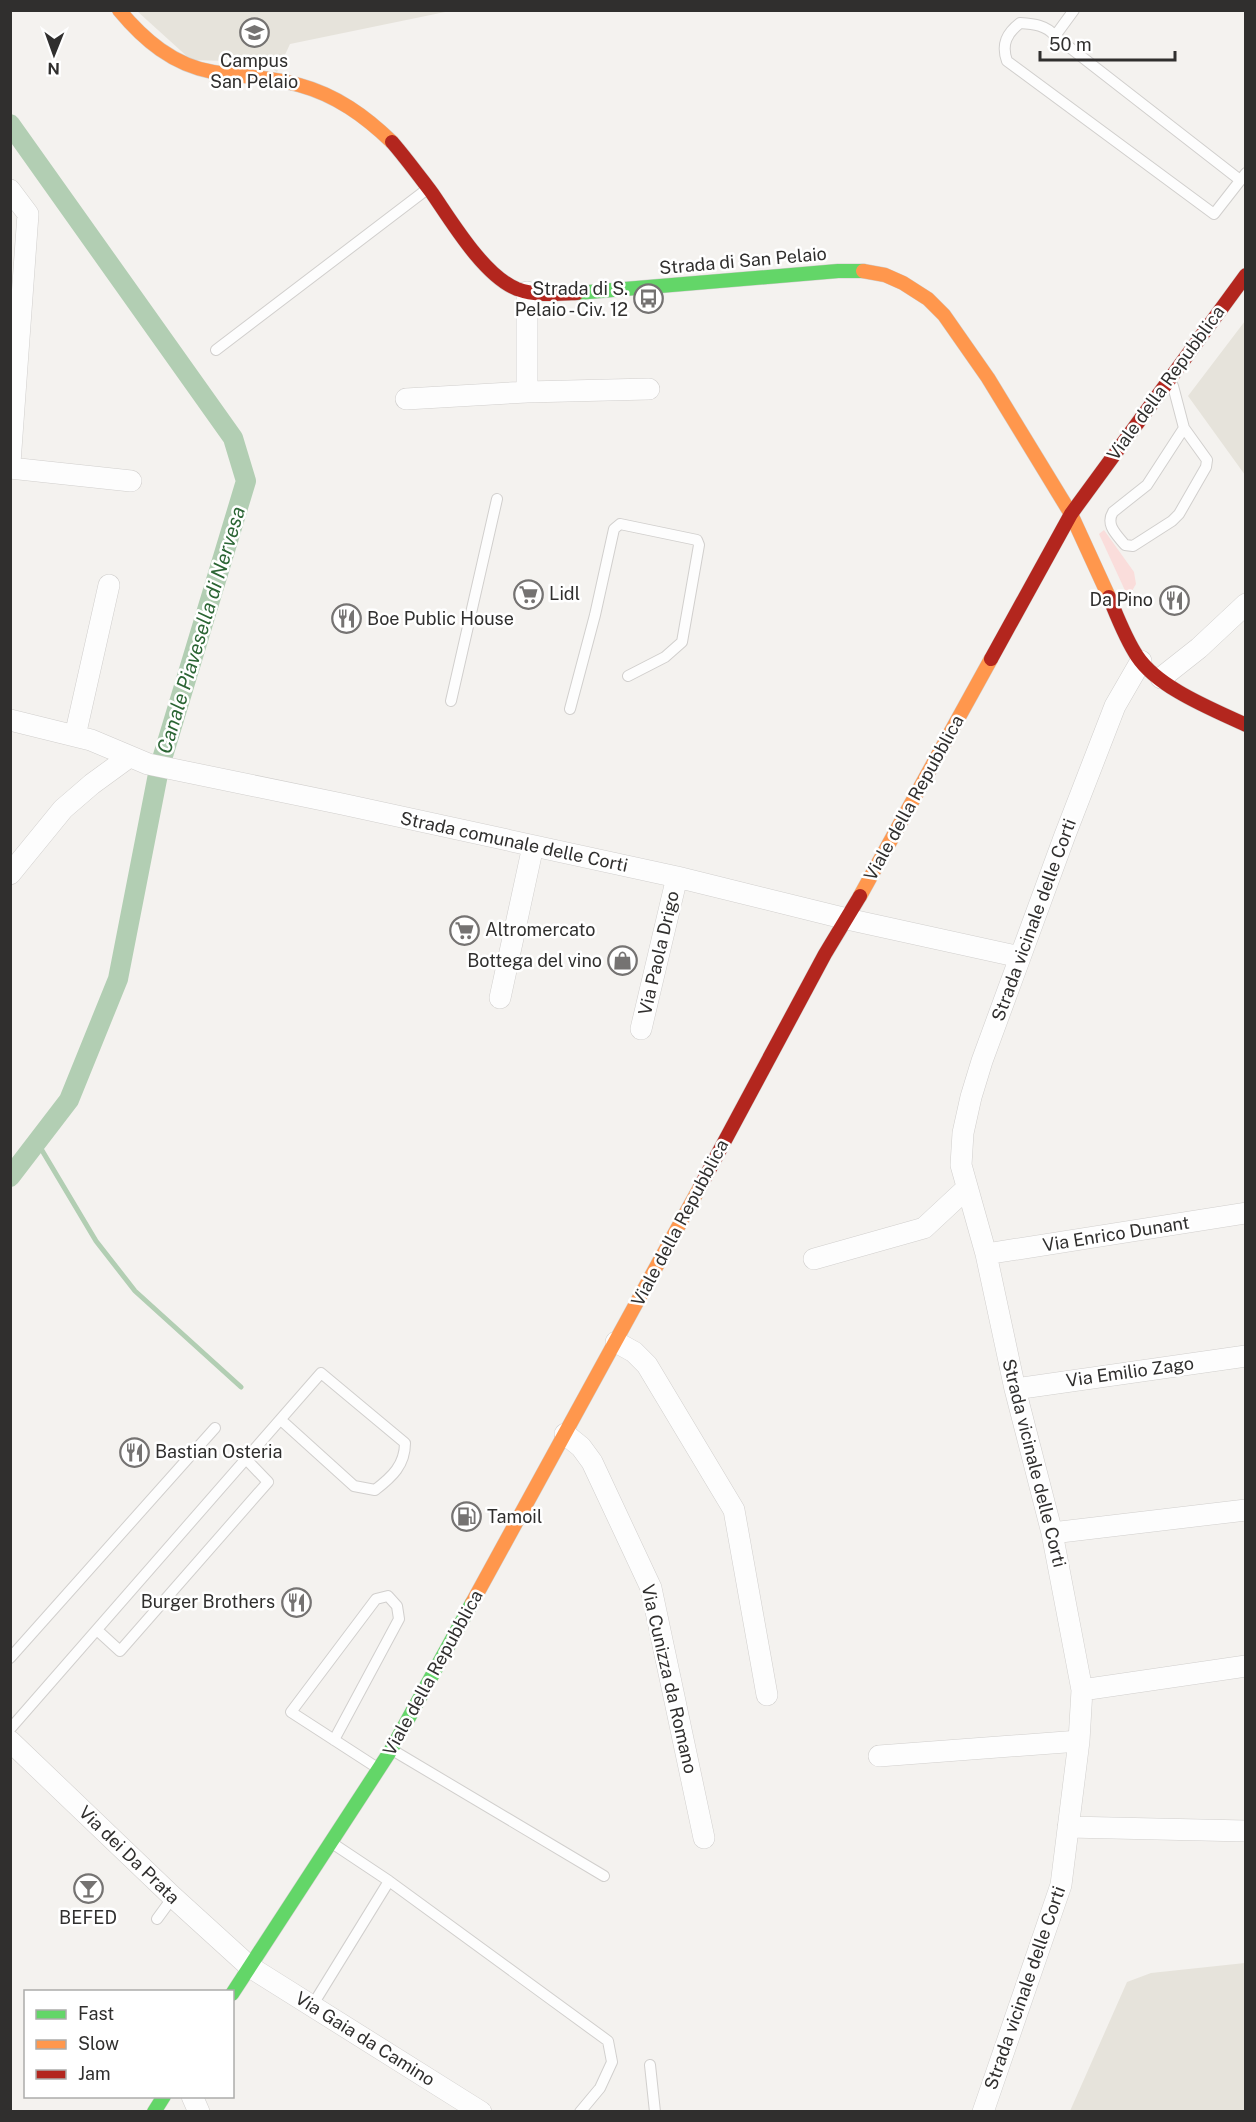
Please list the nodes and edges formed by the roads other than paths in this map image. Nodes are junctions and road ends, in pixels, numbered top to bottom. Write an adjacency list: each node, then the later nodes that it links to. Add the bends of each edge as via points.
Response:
1 (119, 10): 5 (main road, Strada di San Pelaio, via 131,25 177,61 198,69 287,81 340,101 389,140)
2 (1074, 10): 3 (lane)
3 (1055, 36): 4 (lane); 4 (lane, via 1038,25 1020,23 1006,39 1007,61 1214,214)
4 (1243, 176)
5 (428, 189): 8 (main road, Strada di San Pelaio, via 493,274); 10 (lane)
6 (10, 190): 9 (street, via 28,214)
7 (1245, 275): 11 (main road, Viale della Repubblica)
8 (527, 292): 13 (street); 20 (main road, Strada di San Pelaio, via 550,295 838,271 864,271 894,279 928,299 944,315 988,378)
9 (16, 310): 16 (street)
10 (216, 350)
11 (1170, 376): 15 (lane); 20 (main road, Viale della Repubblica)
12 (649, 389): 13 (street)
13 (527, 392): 14 (street)
14 (406, 399)
15 (1185, 428): 15 (lane, via 1147,485 1109,518 1109,524 1125,545 1133,546 1172,521 1206,467 1207,460)
16 (10, 463)
17 (10, 468): 18 (street)
18 (131, 481)
19 (497, 499): 26 (lane)
20 (1071, 514): 23 (main road, Strada di San Pelaio); 35 (main road, Viale della Repubblica)
21 (110, 585): 30 (street)
22 (1245, 604): 25 (street)
23 (1141, 661): 25 (main road, Strada di San Pelaio); 36 (street, Strada vicinale delle Corti, via 1115,706)
24 (628, 676): 27 (lane, via 665,657 682,642 697,540 620,524 614,529)
25 (1161, 678): 29 (main road, Strada di San Pelaio)
26 (451, 701)
27 (570, 709)
28 (10, 720): 30 (street, Strada comunale delle Corti)
29 (1245, 725)
30 (75, 736): 31 (street, Strada comunale delle Corti)
31 (139, 760): 32 (street, Strada comunale delle Corti); 33 (street, via 92,784 63,809)
32 (533, 846): 34 (street, Strada comunale delle Corti); 37 (street)
33 (10, 874)
34 (677, 877): 35 (street, Strada comunale delle Corti); 38 (street, Via Paola Drigo)
35 (847, 919): 36 (street, Strada comunale delle Corti); 43 (main road, Viale della Repubblica)
36 (1020, 957): 39 (street, Strada vicinale delle Corti, via 971,1097 961,1165)
37 (500, 998)
38 (641, 1029)
39 (968, 1188): 41 (street, Strada vicinale delle Corti); 42 (street, via 924,1228)
40 (1245, 1213): 41 (street, Via Enrico Dunant)
41 (986, 1254): 45 (street, Strada vicinale delle Corti)
42 (814, 1259)
43 (616, 1342): 48 (main road, Viale della Repubblica); 56 (street, via 647,1365 734,1510)
44 (1245, 1356): 45 (street, Via Emilio Zago)
45 (1015, 1389): 51 (street, Strada vicinale delle Corti)
46 (281, 1420): 46 (lane, via 321,1373 405,1443 405,1455 393,1476 375,1490 354,1486); 49 (lane)
47 (215, 1428): 53 (lane)
48 (565, 1434): 61 (main road, Viale della Repubblica); 66 (street, Via Cunizza da Romano, via 592,1462 651,1588)
49 (246, 1459): 52 (lane); 52 (lane, via 268,1482 245,1509 120,1651)
50 (1245, 1510): 51 (street)
51 (1053, 1533): 55 (street, Strada vicinale delle Corti)
52 (97, 1630): 57 (lane)
53 (10, 1658)
54 (1245, 1666): 55 (street)
55 (1082, 1690): 59 (street, Strada vicinale delle Corti)
56 (767, 1695)
57 (10, 1730)
58 (334, 1740): 58 (lane, via 291,1712 376,1599 388,1596 397,1606 399,1619); 63 (lane)
59 (1079, 1741): 62 (street); 64 (street, Strada vicinale delle Corti)
60 (10, 1742): 70 (street, Via dei Da Prata)
61 (391, 1750): 63 (main road, Viale della Repubblica); 68 (lane)
62 (879, 1756)
63 (379, 1769): 67 (main road, Viale della Repubblica)
64 (1068, 1827): 65 (street); 83 (street, Strada vicinale delle Corti, via 1061,1885)
65 (1245, 1831)
66 (704, 1838)
67 (332, 1843): 69 (lane); 72 (main road, Viale della Repubblica)
68 (604, 1876)
69 (389, 1881): 74 (lane); 81 (lane, via 608,2041 612,2062 600,2088)
70 (173, 1897): 71 (lane); 72 (street, Via dei Da Prata)
71 (156, 1919)
72 (250, 1967): 73 (main road, Viale della Repubblica); 74 (street, Via Gaia da Camino)
73 (234, 1991)
74 (312, 2006): 80 (street, Via Gaia da Camino)
75 (650, 2065): 82 (lane)
76 (163, 2098): 78 (main road)
77 (192, 2098): 79 (street)
78 (154, 2112)
79 (199, 2112)
80 (481, 2112)
81 (580, 2112)
82 (655, 2112)
83 (983, 2112)

